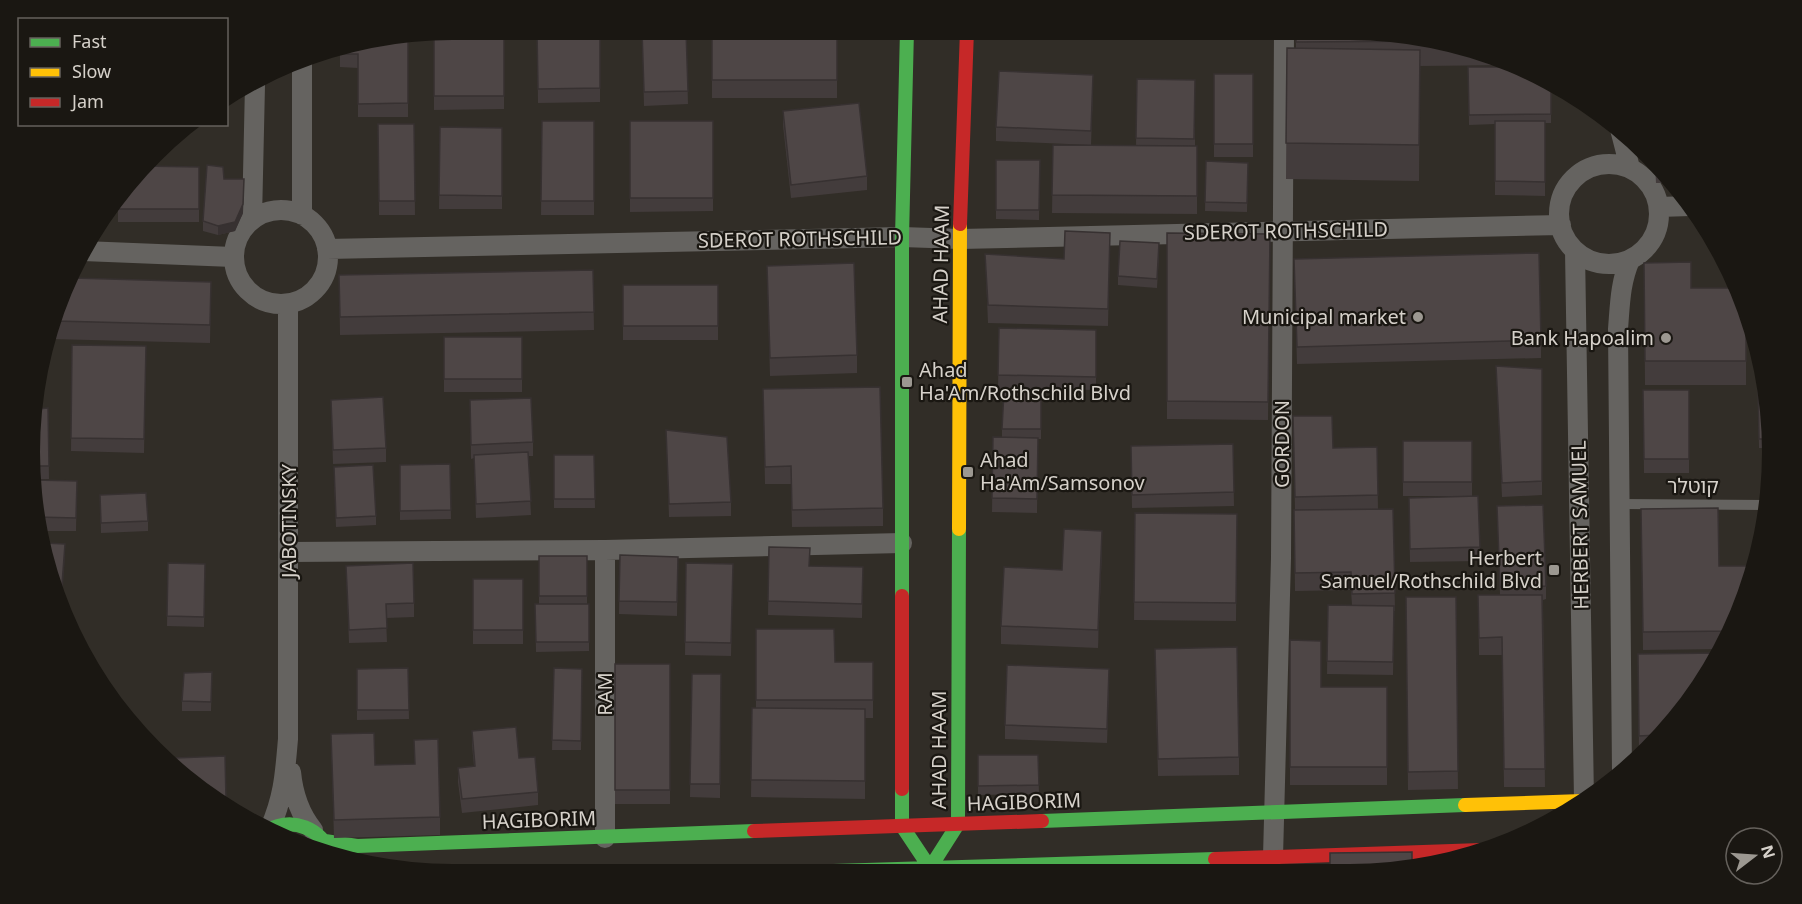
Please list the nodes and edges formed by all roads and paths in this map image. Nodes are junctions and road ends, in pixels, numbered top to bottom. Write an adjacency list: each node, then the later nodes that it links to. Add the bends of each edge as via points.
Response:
1 (908, 40): 14 (street, AHAD HAAM)
2 (966, 40): 15 (street, AHAD HAAM)
3 (1284, 40): 13 (street, GORDON)
4 (302, 69): 10 (street)
5 (255, 91): 11 (street)
6 (1624, 146): 7 (street)
7 (1630, 168): 9 (street, via 1649,184); 12 (street, via 1599,165 1584,171 1564,194)
8 (1680, 206): 9 (street)
9 (1659, 207): 20 (street, via 1653,239)
10 (302, 215): 11 (street, via 270,211); 16 (street, via 322,234)
11 (252, 219): 19 (street, via 241,232)
12 (1561, 225): 13 (street, SDEROT ROTHSCHILD); 18 (street)
13 (1283, 231): 15 (street, SDEROT ROTHSCHILD); 31 (street, GORDON, via 1281,558)
14 (902, 237): 15 (street, SDEROT ROTHSCHILD); 16 (street, SDEROT ROTHSCHILD); 24 (street, AHAD HAAM)
15 (960, 239): 33 (street, AHAD HAAM)
16 (327, 249): 21 (street, via 326,270 319,284 304,299)
17 (93, 251): 19 (street)
18 (1575, 251): 20 (street, via 1601,264); 29 (street, HERBERT SAMUEL)
19 (233, 257): 21 (street, via 236,274 245,288 265,302)
20 (1630, 260): 22 (street, HERBERT SAMUEL, via 1620,292 1618,329)
21 (288, 304): 26 (street, JABOTINSKY)
22 (1620, 504): 23 (lane, קוטלר); 28 (street, HERBERT SAMUEL)
23 (1758, 505)
24 (902, 543): 25 (street); 35 (street, AHAD HAAM)
25 (605, 550): 26 (street); 37 (street, RAM)
26 (289, 552): 27 (street, JABOTINSKY)
27 (288, 739): 32 (street, JABOTINSKY, via 284,787); 36 (street, JABOTINSKY, via 294,791 305,820)
28 (1622, 760)
29 (1583, 791)
30 (1566, 802): 31 (street, HAGIBORIM)
31 (1274, 813): 33 (street, HAGIBORIM); 40 (street, GORDON)
32 (272, 822)
33 (958, 824): 35 (street, HAGIBORIM); 42 (street, AHAD HAAM)
34 (280, 825): 36 (street, HAGIBORIM, via 299,824)
35 (902, 826): 37 (street, HAGIBORIM); 41 (street)
36 (319, 835): 37 (street, HAGIBORIM, via 342,845 357,846); 38 (street)
37 (605, 837)
38 (324, 843)
39 (1449, 851): 40 (street)
40 (1273, 857): 43 (street)
41 (927, 864)
42 (933, 864)
43 (1055, 864)

